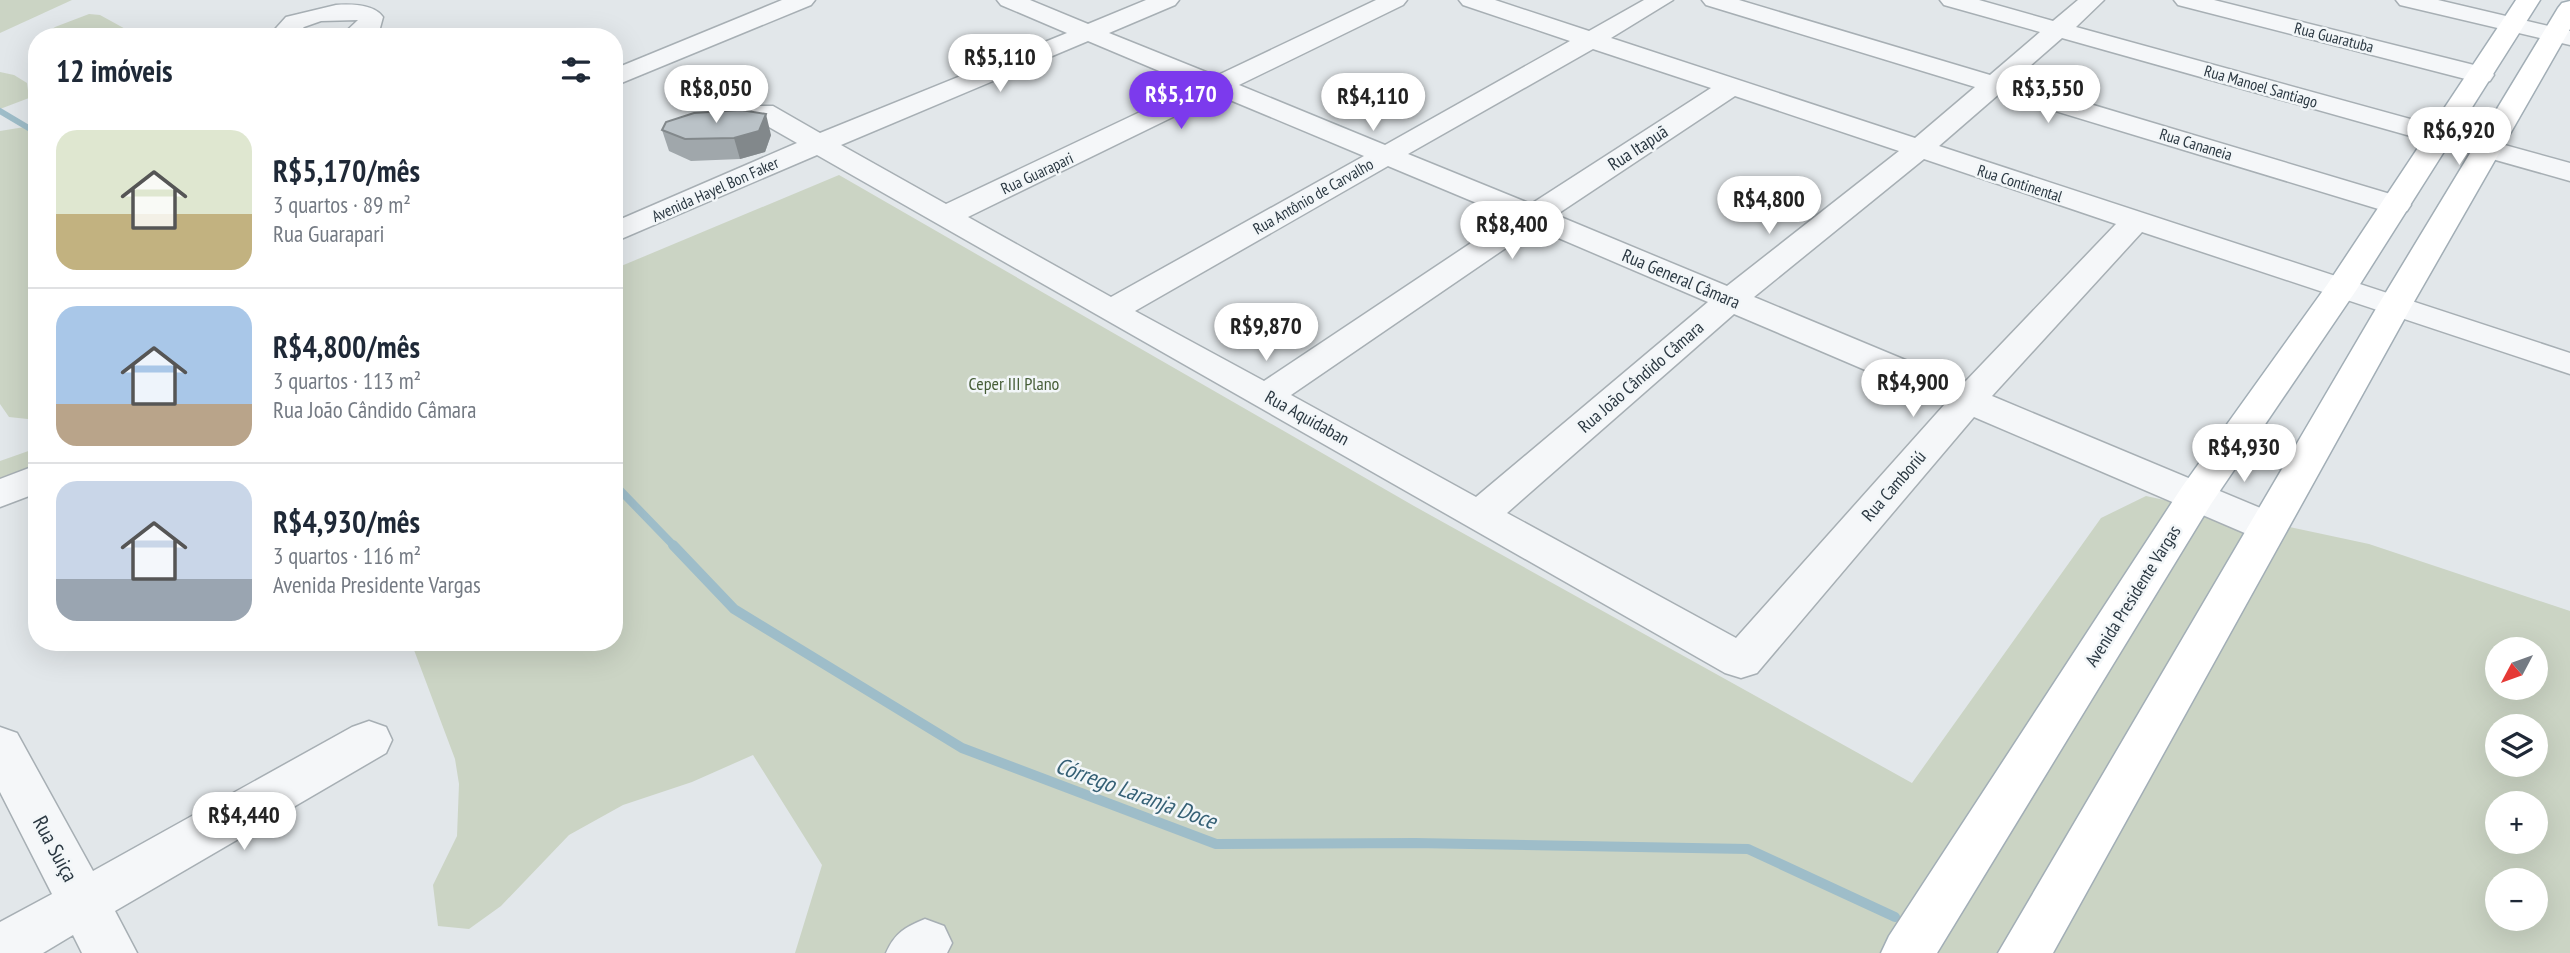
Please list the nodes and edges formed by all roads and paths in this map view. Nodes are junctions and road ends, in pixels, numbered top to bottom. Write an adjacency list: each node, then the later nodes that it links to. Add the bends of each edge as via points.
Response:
1 (289, 0): 15 (street)
2 (803, 0): 22 (street)
3 (1009, 0): 19 (street, Rua General Câmara)
4 (1167, 0): 19 (street, Avenida Hayel Bon Faker)
5 (1395, 0): 25 (street, Rua Guarapari)
6 (1471, 0): 21 (street, Rua Continental)
7 (1661, 0): 21 (street, Rua Antônio de Carvalho)
8 (1714, 0): 24 (street, Rua Cananeia)
9 (1952, 0): 18 (street, Rua Manoel Santiago)
10 (2092, 0): 18 (street, Rua João Cândido Câmara)
11 (2186, 0): 23 (street, Rua Guaratuba)
12 (2408, 0): 14 (street)
13 (2570, 8): 20 (main road)
14 (2521, 12): 20 (street); 23 (main road, Avenida Presidente Vargas)
15 (312, 16): 16 (street); 17 (street, via 355,11 372,17)
16 (287, 28)
17 (368, 28)
18 (2058, 30): 24 (street, Rua João Cândido Câmara); 28 (street, Rua Manoel Santiago)
19 (1088, 32): 25 (street, Rua General Câmara); 29 (street, Avenida Hayel Bon Faker)
20 (2562, 36): 31 (main road)
21 (1592, 41): 26 (street, Rua Continental); 32 (street, Rua Antônio de Carvalho)
22 (623, 74)
23 (2482, 75): 28 (main road, Avenida Presidente Vargas)
24 (1996, 84): 30 (street, Rua João Cândido Câmara); 34 (street, Rua Cananeia)
25 (1219, 86): 32 (street, Rua General Câmara); 35 (street, Rua Guarapari)
26 (1731, 88): 30 (street, Rua Continental); 36 (street, Rua Itapuã)
27 (763, 112): 29 (street, Rua Aquidaban)
28 (2442, 136): 31 (street, Rua Manoel Santiago); 34 (main road, Avenida Presidente Vargas)
29 (816, 145): 35 (street, Rua Aquidaban); 38 (street, Avenida Hayel Bon Faker)
30 (1919, 149): 37 (street, Rua Continental); 40 (street, Rua João Cândido Câmara)
31 (2489, 150): 33 (street, Rua Manoel Santiago); 41 (main road)
32 (1386, 155): 36 (street, Rua General Câmara); 42 (street, Rua Antônio de Carvalho)
33 (2570, 172)
34 (2396, 205): 39 (main road, Avenida Presidente Vargas)
35 (944, 216): 42 (street, Rua Aquidaban)
36 (1533, 216): 40 (street, Rua General Câmara); 44 (street, Rua Itapuã)
37 (2135, 222): 39 (street, Rua Continental); 45 (street, Rua Camboriú)
38 (623, 229)
39 (2342, 289): 41 (street, Rua Continental); 48 (main road, Avenida Presidente Vargas)
40 (1730, 300): 45 (street, Rua General Câmara); 49 (street, Rua João Cândido Câmara)
41 (2394, 307): 43 (street, Rua Continental); 50 (main road)
42 (1111, 311): 44 (street, Rua Aquidaban)
43 (2570, 364)
44 (1266, 396): 49 (street, Rua Aquidaban)
45 (1967, 401): 48 (street, Rua General Câmara); 51 (street, Rua Camboriú)
46 (28, 482): 47 (street)
47 (0, 494)
48 (2196, 496): 50 (street, Rua General Câmara); 57 (main road, Avenida Presidente Vargas)
49 (1482, 514): 51 (street, Rua Aquidaban)
50 (2268, 527): 58 (main road)
51 (1741, 661)
52 (369, 740): 54 (street)
53 (0, 746): 54 (street, Rua Suiça)
54 (84, 902): 55 (street); 56 (street, Rua Suiça)
55 (0, 950)
56 (110, 953)
57 (1908, 953)
58 (2025, 953)

